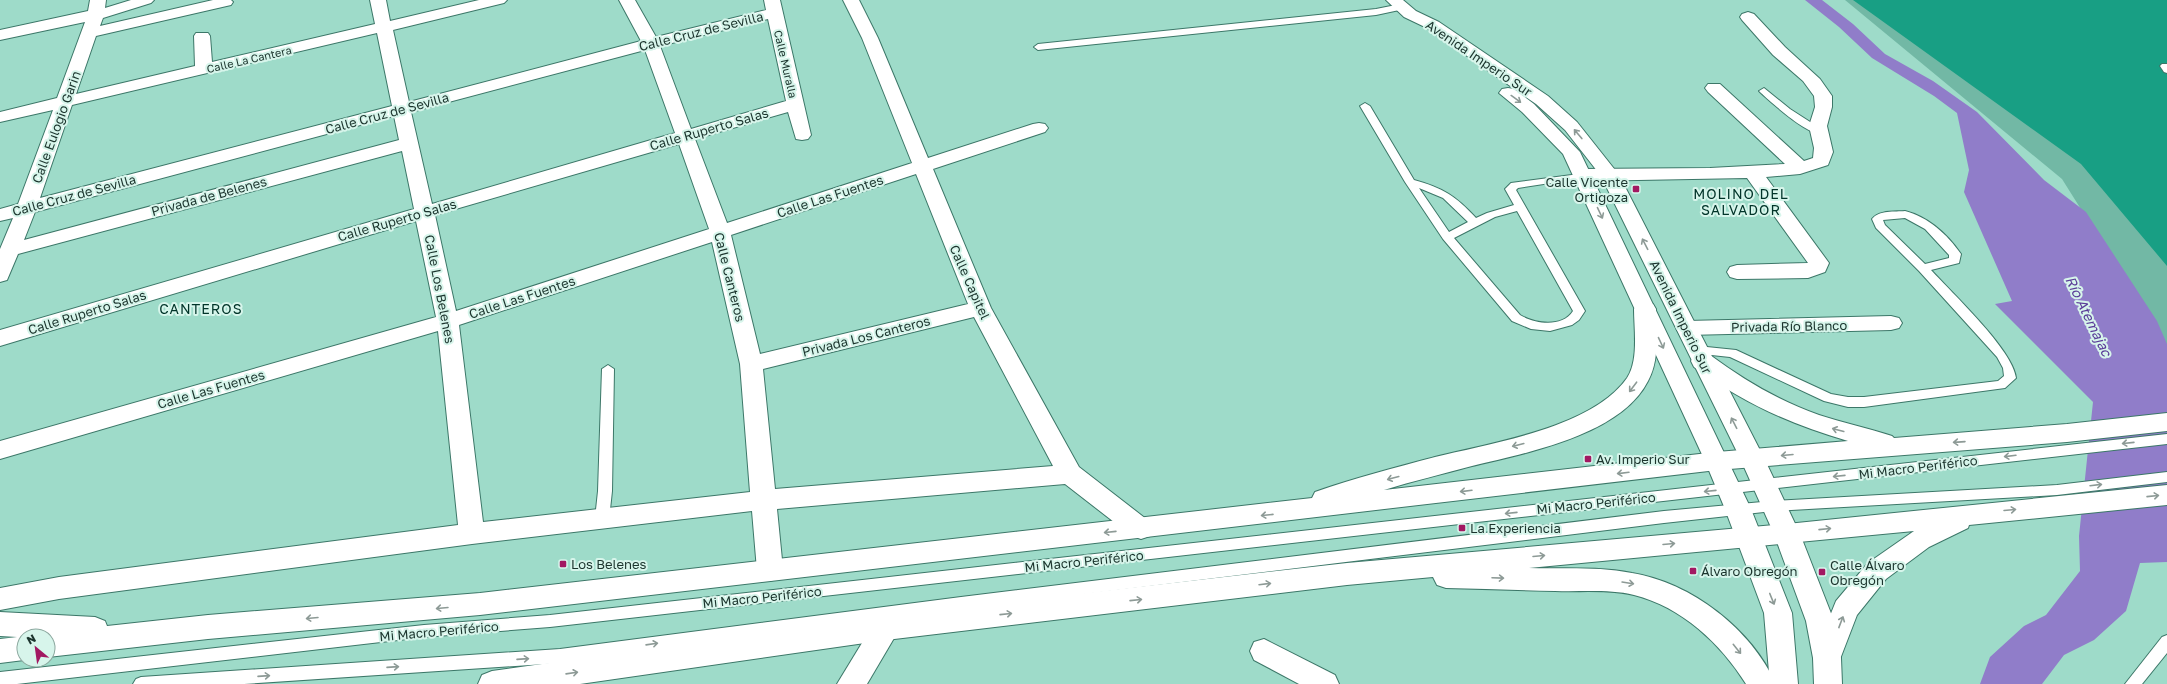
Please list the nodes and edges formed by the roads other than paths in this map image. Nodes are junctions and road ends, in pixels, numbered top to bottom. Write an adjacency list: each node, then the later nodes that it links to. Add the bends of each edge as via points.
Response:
1 (146, 0): 7 (main road, via 117,10)
2 (378, 0): 11 (main road, Calle Los Belenes)
3 (499, 0): 11 (main road, Calle La Cantera)
4 (627, 0): 15 (main road, Calle Canteros)
5 (851, 0): 30 (main road, Calle Capitel, via 870,38)
6 (225, 2): 12 (main road)
7 (97, 7): 12 (main road, Calle Eulogio Garin); 13 (main road)
8 (773, 7): 15 (main road, Calle Cruz de Sevilla); 21 (main road, Calle Muralla)
9 (1402, 7): 16 (lane, via 1376,12); 33 (main road, Avenida Imperio Sur, one-way to 33, via 1420,29 1528,108 1570,152); 34 (main road, Avenida Imperio Sur, one-way to 9, via 1571,126 1542,100 1433,25)
10 (1748, 17): 26 (main road, via 1779,51 1812,81 1823,97 1824,105)
11 (384, 27): 17 (main road, Calle La Cantera); 23 (main road, Calle Los Belenes)
12 (89, 32): 20 (main road, Calle Eulogio Garin)
13 (0, 35)
14 (202, 36): 17 (main road)
15 (651, 43): 23 (main road, Calle Cruz de Sevilla); 28 (main road, Calle Canteros)
16 (1038, 47)
17 (204, 69): 20 (main road, Calle La Cantera)
18 (1714, 88): 31 (main road)
19 (1764, 91): 26 (lane, via 1787,111)
20 (66, 102): 24 (main road, Calle La Cantera); 37 (main road, Calle Eulogio Garin)
21 (796, 104): 27 (main road, Calle Muralla); 28 (main road, Calle Ruperto Salas)
22 (1365, 106): 35 (lane)
23 (402, 109): 29 (main road, Calle Los Belenes); 37 (main road, Calle Cruz de Sevilla)
24 (0, 117)
25 (1039, 128): 30 (main road, Calle Las Fuentes)
26 (1818, 131): 31 (main road, via 1823,150 1822,160 1812,167)
27 (802, 135)
28 (685, 136): 38 (main road, Calle Ruperto Salas); 41 (main road, Calle Canteros)
29 (409, 143): 38 (main road, Calle Los Belenes); 43 (main road, Privada de Belenes)
30 (922, 166): 41 (main road, Calle Las Fuentes); 47 (main road, Calle Capitel)
31 (1800, 168): 32 (main road)
32 (1753, 173): 34 (main road); 45 (main road, via 1817,259 1818,267 1808,271)
33 (1583, 175): 34 (main road); 36 (lane, via 1513,186 1511,191); 48 (main road, Avenida Imperio Sur, one-way to 48)
34 (1610, 175): 51 (main road, Avenida Imperio Sur, one-way to 34)
35 (1410, 182): 40 (lane, via 1433,188 1451,198); 42 (lane)
36 (1520, 207): 40 (lane); 42 (lane, via 1577,305 1577,315 1568,323 1539,327 1523,324)
37 (27, 208): 39 (main road, Calle Cruz de Sevilla); 43 (main road, Calle Eulogio Garin)
38 (424, 212): 49 (main road, Calle Los Belenes); 52 (main road, Calle Ruperto Salas)
39 (0, 215)
40 (1474, 223): 42 (lane)
41 (720, 232): 49 (main road, Calle Las Fuentes); 54 (main road, Calle Canteros)
42 (1447, 237)
43 (10, 250): 46 (main road, Calle Eulogio Garin)
44 (1923, 268): 44 (lane, via 1880,226 1877,219 1906,213 1915,216 1927,224 1955,254 1956,260); 53 (lane, via 2001,354 2009,368 2010,378 2001,385 1848,402 1811,392 1732,353)
45 (1737, 272)
46 (0, 275)
47 (980, 308): 54 (main road, Privada Los Canteros); 62 (main road, Calle Capitel)
48 (1645, 309): 61 (main road, Avenida Imperio Sur, one-way to 61); 69 (main road, one-way to 69, via 1645,352 1642,372 1630,391 1609,408 1542,439 1364,485)
49 (448, 321): 59 (main road, Calle Las Fuentes); 73 (main road, Calle Los Belenes)
50 (1890, 323): 51 (main road, Privada Río Blanco)
51 (1687, 328): 53 (main road, Avenida Imperio Sur)
52 (0, 338)
53 (1700, 356): 58 (main road, one-way to 53, via 1839,431 1786,413 1740,389); 60 (main road, Avenida Imperio Sur, one-way to 53)
54 (751, 364): 68 (main road, Calle Canteros)
55 (608, 369): 71 (lane)
56 (2167, 422): 58 (main road, one-way to 58)
57 (2167, 439): 64 (lane, Mi Macro Periférico, one-way to 64, via 2048,452)
58 (1903, 446): 60 (main road, one-way to 60)
59 (0, 450)
60 (1752, 458): 61 (main road); 64 (main road)
61 (1717, 461): 67 (main road); 69 (main road, one-way to 69)
62 (1070, 474): 68 (main road); 72 (main road, Calle Capitel)
63 (2167, 477): 66 (lane, Mi Macro Periférico, one-way to 63)
64 (1769, 495): 66 (lane, Mi Macro Periférico); 67 (lane, Mi Macro Periférico); 67 (lane, Mi Macro Periférico); 74 (main road)
65 (2167, 495): 66 (main road, one-way to 65)
66 (2058, 498): 70 (main road, one-way to 66)
67 (1734, 499): 75 (main road); 88 (lane, Mi Macro Periférico, one-way to 88, via 550,621 424,631); 89 (lane, Mi Macro Periférico, one-way to 67, via 560,656)
68 (764, 500): 71 (main road); 76 (main road, Calle Canteros)
69 (1293, 512): 72 (main road, one-way to 72)
70 (1982, 512): 74 (main road, one-way to 70); 87 (main road, one-way to 70, via 1846,609 1878,571 1920,540 1946,526)
71 (602, 519): 73 (main road)
72 (1141, 529): 76 (main road, one-way to 76)
73 (472, 534): 78 (main road, via 59,588)
74 (1787, 534): 75 (main road); 87 (main road, via 1820,621)
75 (1748, 537): 77 (main road, one-way to 75); 94 (main road, one-way to 94, via 1778,613)
76 (770, 570): 80 (main road, one-way to 80, via 480,604)
77 (1347, 574): 81 (main road, one-way to 77); 93 (main road, one-way to 93, via 1608,581 1634,584 1669,596 1702,616 1731,642)
78 (0, 599)
79 (0, 624): 80 (main road, via 82,629)
80 (208, 627): 83 (main road)
81 (886, 628): 90 (main road, one-way to 81); 91 (main road)
82 (2167, 642): 95 (lane)
83 (56, 644)
84 (16, 649): 85 (main road)
85 (0, 651)
86 (1264, 651): 92 (main road)
87 (1827, 671)
88 (0, 679)
89 (141, 684)
90 (492, 684)
91 (851, 684)
92 (1326, 684)
93 (1762, 684)
94 (1784, 684)
95 (2133, 684)

